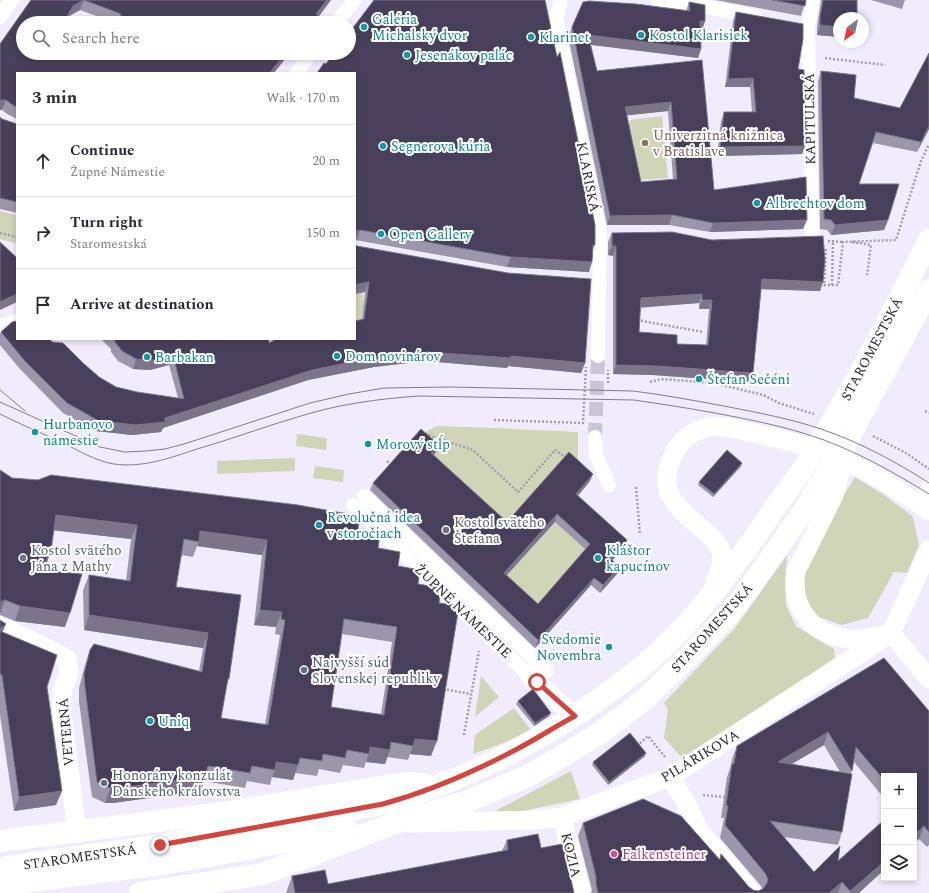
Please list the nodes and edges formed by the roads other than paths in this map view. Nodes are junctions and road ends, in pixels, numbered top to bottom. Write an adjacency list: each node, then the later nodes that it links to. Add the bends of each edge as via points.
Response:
1 (12, 0): 7 (street)
2 (355, 0): 6 (street)
3 (561, 0): 13 (street, KLARISKÁ, via 556,18)
4 (658, 0): 8 (street)
5 (813, 0): 10 (street, KAPITULSKÁ)
6 (342, 16)
7 (0, 17)
8 (770, 19)
9 (793, 23): 10 (street)
10 (808, 26): 15 (street, KAPITULSKÁ, via 824,241)
11 (306, 60): 12 (street)
12 (297, 72)
13 (600, 234): 14 (street); 18 (street, KLARISKÁ)
14 (615, 234)
15 (796, 238)
16 (929, 240): 30 (main road, STAROMESTSKÁ, via 867,359 809,460)
17 (584, 280): 18 (street)
18 (600, 281): 22 (street, KLARISKÁ)
19 (929, 290): 23 (main road, STAROMESTSKÁ)
20 (16, 321): 21 (street)
21 (0, 326)
22 (598, 356)
23 (850, 435): 32 (street, via 834,495 796,571 795,594 805,617 827,634 852,639); 39 (main road, STAROMESTSKÁ, via 805,509 748,590 688,658 646,697 596,736 530,775 466,802)
24 (595, 437): 25 (street, via 596,455)
25 (609, 485)
26 (364, 496): 33 (street)
27 (928, 501): 30 (street, via 821,451 725,427 709,427 695,432 684,440 672,456 667,483 669,493 681,511 714,540 722,555)
28 (352, 505): 33 (street, ŽUPNÉ NÁMESTIE, via 482,630)
29 (929, 550): 32 (street)
30 (712, 595): 35 (main road, STAROMESTSKÁ, via 639,670)
31 (0, 626): 40 (street, VETERNÁ, via 67,659 69,674 62,690 62,713)
32 (891, 633): 34 (street); 36 (street, PILÁRIKOVA)
33 (538, 673): 35 (street, ŽUPNÉ NÁMESTIE)
34 (929, 679)
35 (575, 716): 37 (main road, STAROMESTSKÁ, via 509,754)
36 (669, 769): 38 (street, PILÁRIKOVA); 46 (street, via 699,830)
37 (441, 784): 40 (main road, STAROMESTSKÁ, via 405,783 215,814); 42 (main road, STAROMESTSKÁ, via 413,796 383,804 160,845)
38 (562, 817): 39 (street, PILÁRIKOVA); 45 (street, KOZIA)
39 (395, 823): 43 (main road, STAROMESTSKÁ, via 162,864); 44 (main road, STAROMESTSKÁ, via 263,874)
40 (77, 832): 41 (main road, STAROMESTSKÁ)
41 (0, 841)
42 (0, 868)
43 (0, 885)
44 (140, 893)
45 (581, 893)
46 (752, 893)

